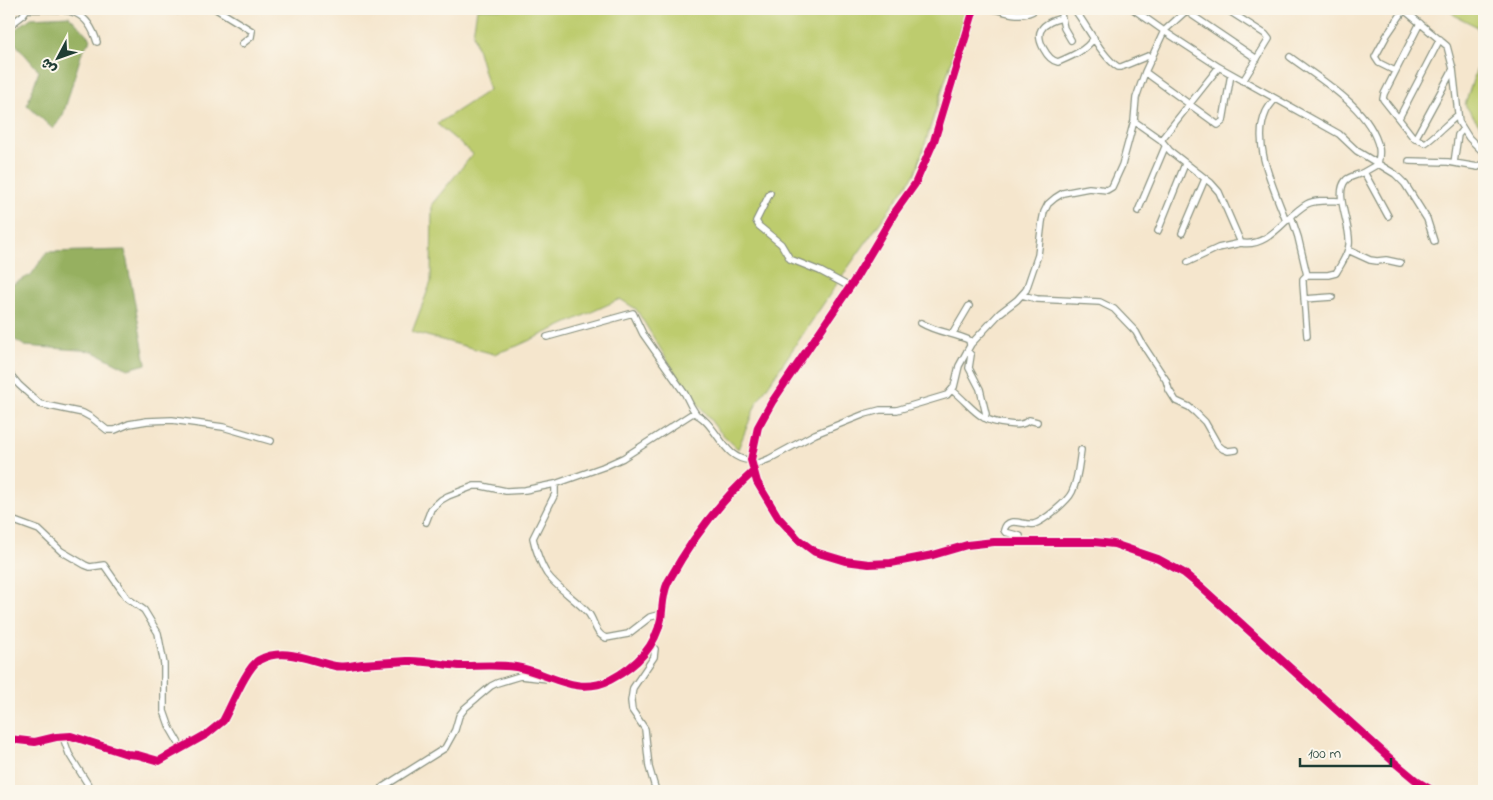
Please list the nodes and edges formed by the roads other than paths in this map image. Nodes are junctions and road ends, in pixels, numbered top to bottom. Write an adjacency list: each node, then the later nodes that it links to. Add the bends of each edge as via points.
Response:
1 (27, 9): 14 (street); 19 (street, via 74,11 87,22)
2 (216, 9): 20 (street, via 252,31 251,37)
3 (974, 9): 61 (street, via 934,141 922,168)
4 (994, 9): 5 (street, via 1021,14)
5 (1036, 9)
6 (1060, 9): 12 (street)
7 (1074, 9): 16 (street)
8 (1133, 9): 15 (street)
9 (1226, 9): 23 (street, via 1268,37)
10 (1403, 9): 13 (street); 26 (street, via 1375,57 1379,63)
11 (1187, 10): 15 (street); 23 (street)
12 (1062, 18): 16 (street, via 1048,24 1040,35 1046,53 1054,62 1078,53); 18 (street)
13 (1420, 24): 17 (street); 26 (street)
14 (9, 26)
15 (1164, 31): 22 (street); 24 (street)
16 (1094, 38): 22 (street, via 1118,67 1148,56)
17 (1440, 39): 25 (street, via 1449,51); 33 (street)
18 (1071, 40)
19 (97, 42)
20 (242, 44)
21 (1290, 57): 44 (street, via 1358,110 1380,149)
22 (1152, 58): 27 (street)
23 (1257, 59): 29 (street)
24 (1219, 67): 28 (street); 31 (street)
25 (1453, 69): 32 (street); 36 (street)
26 (1395, 71): 33 (street, via 1383,97)
27 (1145, 72): 31 (street); 34 (street, via 1136,98)
28 (1230, 74): 29 (street); 31 (street, via 1220,124 1214,124)
29 (1244, 81): 30 (street)
30 (1275, 98): 44 (street, via 1339,134); 52 (street, via 1264,117 1261,145)
31 (1189, 104): 37 (street)
32 (1458, 115): 35 (street); 36 (street, via 1427,142)
33 (1399, 118): 36 (street)
34 (1134, 121): 37 (street); 62 (street, via 1122,165 1112,187 1064,193 1048,204 1034,271)
35 (1463, 129): 39 (street); 42 (street, via 1458,135)
36 (1415, 139)
37 (1160, 140): 38 (street)
38 (1165, 147): 43 (street); 49 (street)
39 (1484, 153)
40 (1408, 161): 42 (street)
41 (1484, 162): 42 (street, via 1478,167)
42 (1454, 163)
43 (1185, 164): 46 (street); 53 (street)
44 (1378, 164): 45 (street); 55 (street, via 1396,174 1405,184 1427,219)
45 (1364, 172): 48 (street, via 1346,181); 51 (street)
46 (1205, 179): 54 (street); 56 (street, via 1218,192)
47 (770, 193): 61 (street, via 756,222 759,226 781,244 790,258)
48 (1342, 201): 50 (street, via 1309,203); 57 (street, via 1349,232)
49 (1138, 211)
50 (1291, 216): 52 (street); 60 (street)
51 (1388, 216)
52 (1286, 221): 56 (street, via 1258,242)
53 (1158, 231)
54 (1182, 233)
55 (1434, 241)
56 (1242, 243): 58 (street, via 1218,248)
57 (1348, 250): 59 (street, via 1370,260); 60 (street, via 1332,275)
58 (1188, 262)
59 (1400, 263)
60 (1307, 275): 64 (street, via 1303,279)
61 (850, 287): 79 (street, via 762,418 755,435)
62 (1022, 295): 70 (street, via 1000,313); 78 (street, via 1037,299 1100,302 1114,309 1136,332 1176,401 1189,407 1205,422 1218,446 1228,452)
63 (1332, 297): 64 (street)
64 (1304, 299): 68 (street)
65 (969, 306): 67 (street)
66 (921, 323): 67 (street, via 934,331)
67 (953, 334): 70 (street, via 969,340)
68 (1307, 336)
69 (547, 337): 73 (street, via 633,313 643,334 686,394)
70 (969, 348): 72 (street, via 959,366); 74 (street, via 969,368 980,389 986,414)
71 (9, 373): 76 (street, via 40,404 82,413 107,430 147,421 172,420 224,427)
72 (952, 390): 74 (street); 79 (street, via 943,397 897,410 864,414)
73 (696, 414): 79 (street, via 732,454); 80 (street, via 690,414 615,462)
74 (984, 418): 75 (street, via 1019,425 1029,420)
75 (1037, 422)
76 (270, 441)
77 (1081, 450): 83 (street, via 1074,488 1069,497 1045,519 1034,524 1012,522 1005,526 1005,532 1018,535)
78 (1236, 450)
79 (752, 466): 83 (street, via 767,501 790,532 806,546 831,558 868,564 891,563 980,543); 84 (street, via 707,522 678,566 663,596)
80 (555, 484): 82 (street, via 514,492 474,486 441,500 430,509); 84 (street, via 555,494 533,538 548,575 593,619 603,638 628,634 650,617)
81 (9, 519): 89 (street, via 39,530 67,556 85,566 104,565 127,598 139,605 149,617 162,646 166,718)
82 (426, 522)
83 (1020, 542): 93 (street, via 1114,544 1170,565 1232,614 1403,770)
84 (661, 614): 85 (street)
85 (651, 645): 86 (street, via 640,660 609,680 584,687); 92 (street, via 655,649 654,657 633,688 631,701 632,710 645,729 649,766)
86 (560, 681): 89 (street, via 514,666 438,665 408,661 337,667 303,656 274,655 250,668 219,726); 90 (street, via 524,675 497,683 465,708 445,748)
87 (63, 737): 88 (street, via 35,742); 89 (street, via 71,736 157,761); 91 (street)
88 (9, 739)
89 (181, 747)
90 (383, 788)
91 (92, 791)
92 (656, 791)
93 (1434, 791)

